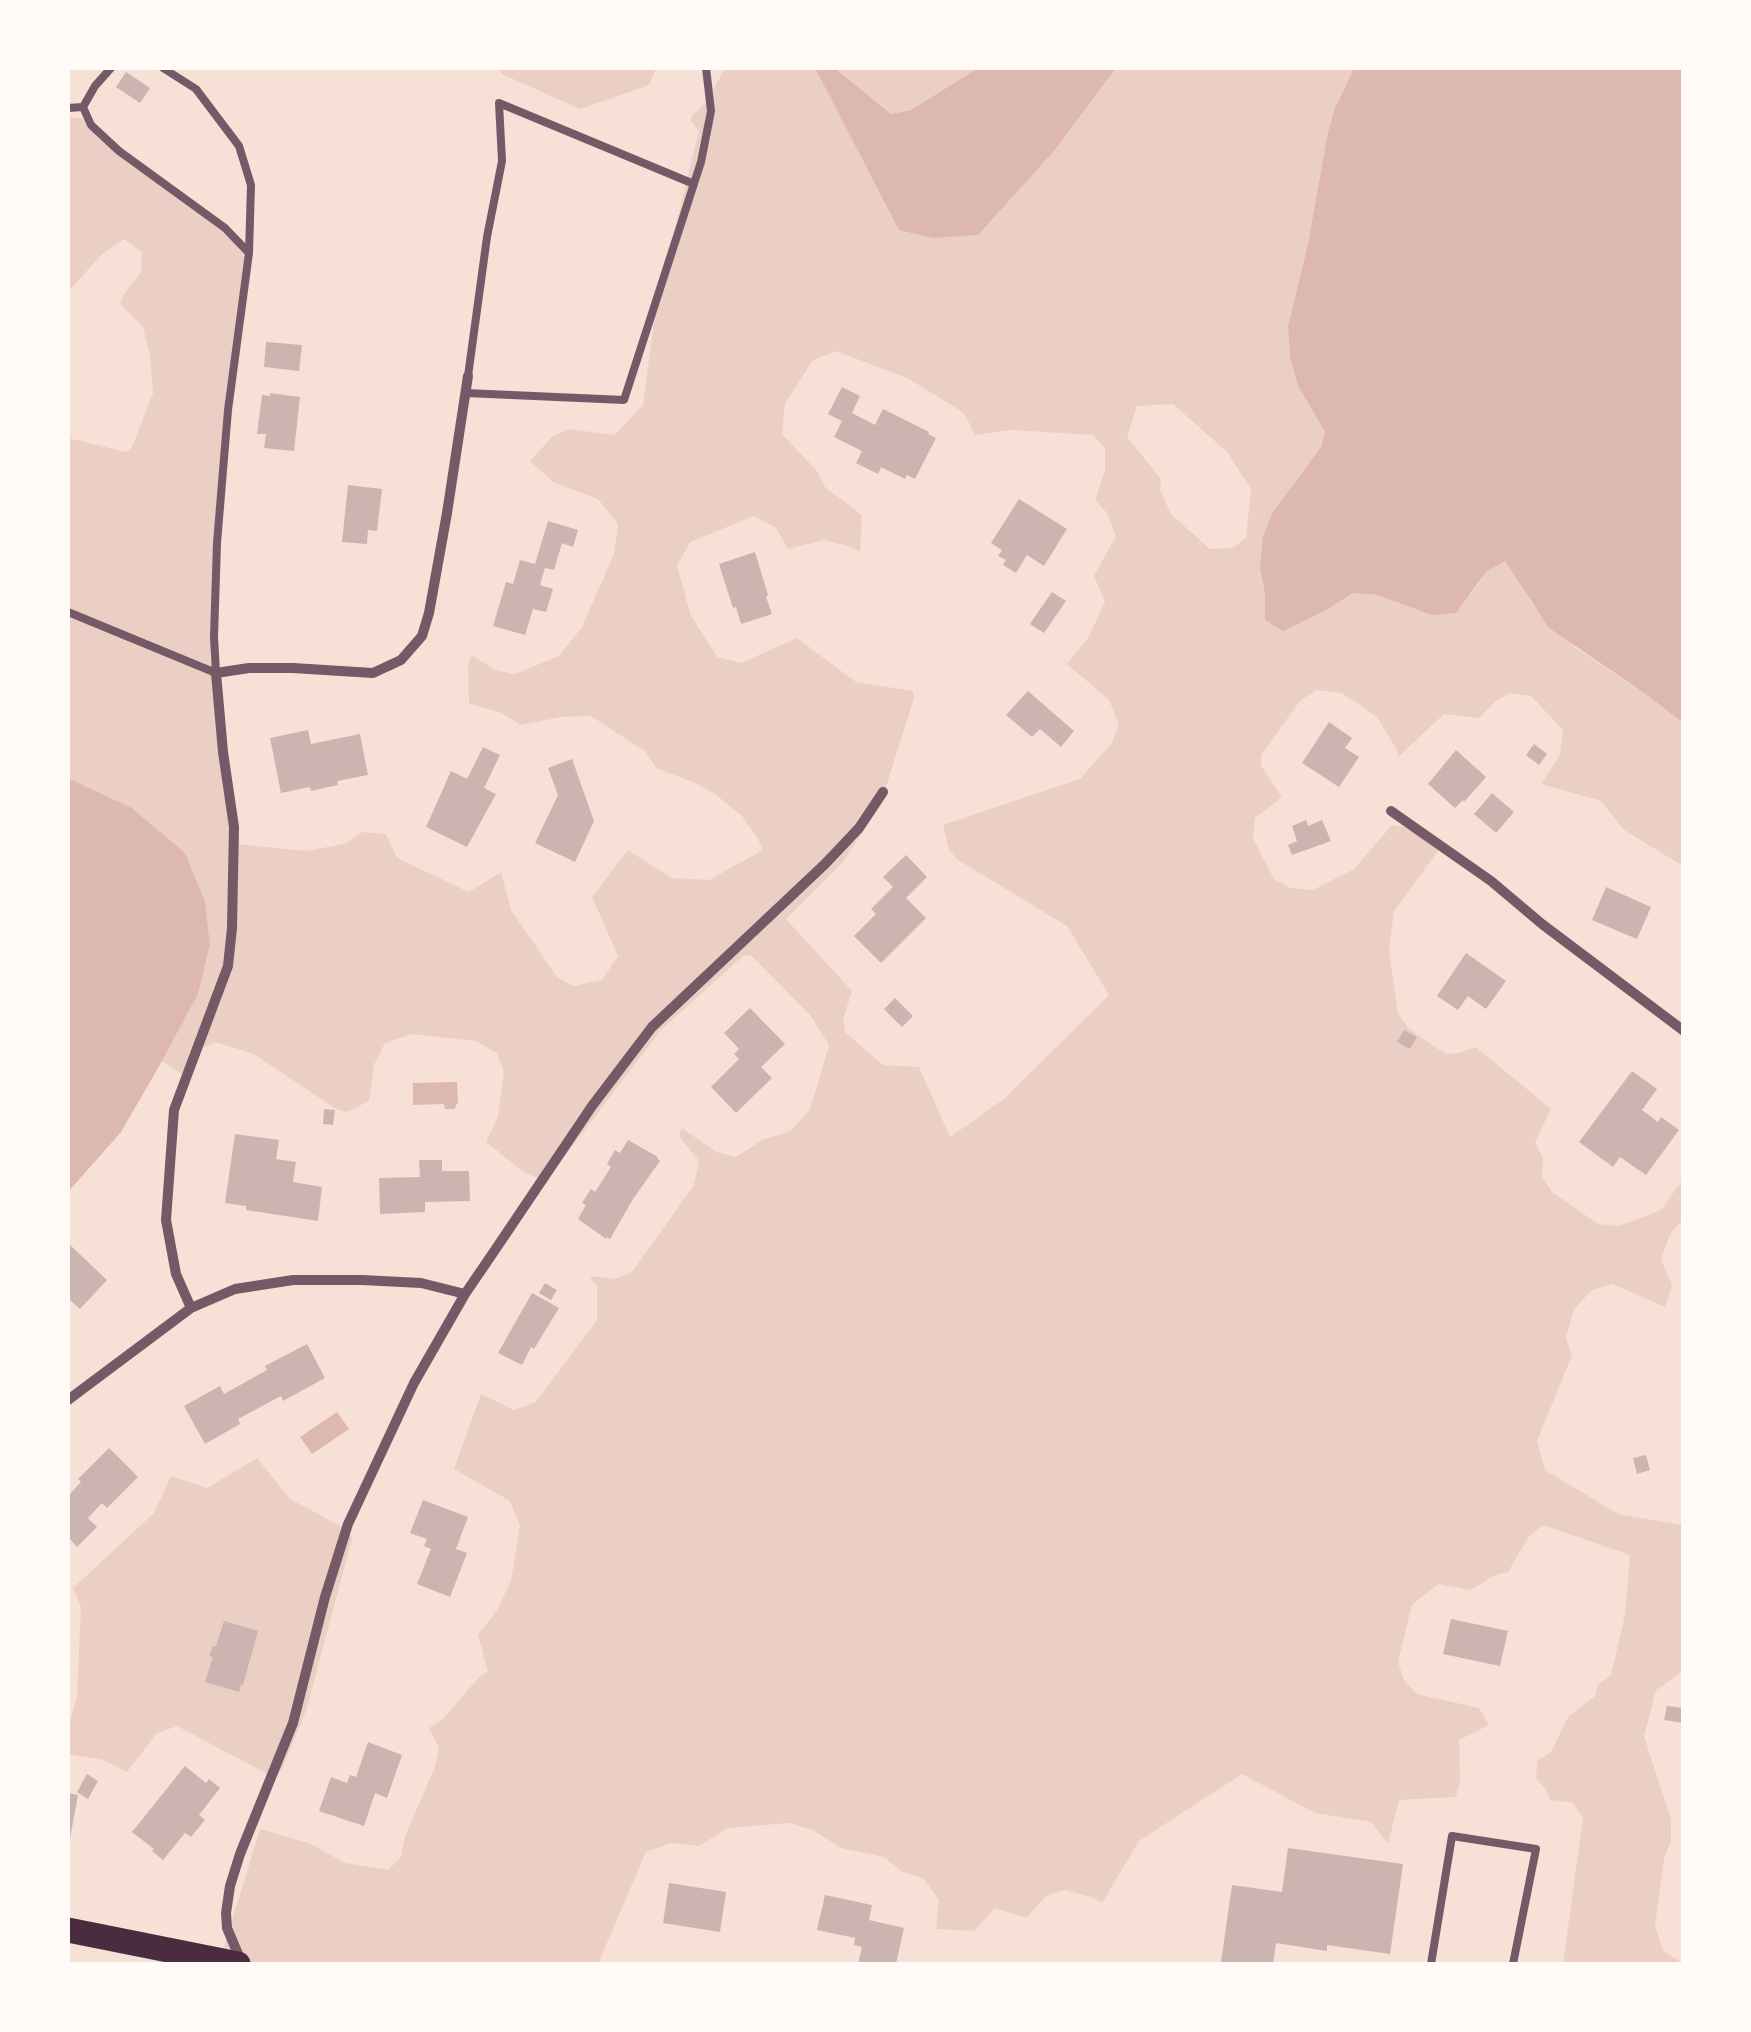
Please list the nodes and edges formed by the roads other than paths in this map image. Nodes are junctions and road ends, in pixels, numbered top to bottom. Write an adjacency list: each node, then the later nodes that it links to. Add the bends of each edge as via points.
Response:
1 (111, 68): 4 (lane)
2 (162, 68): 7 (lane, via 196,89 239,146 251,186)
3 (706, 68): 6 (lane, via 711,111)
4 (83, 107): 5 (lane); 7 (lane, via 90,125 119,151)
5 (68, 108)
6 (694, 184): 8 (lane, via 498,104 502,161); 9 (lane, via 624,400)
7 (249, 253): 11 (lane, via 217,544)
8 (468, 376): 9 (street)
9 (466, 393): 11 (street, via 429,614 422,636 401,660 373,673)
10 (68, 612): 11 (lane)
11 (216, 673): 16 (street, via 234,826 232,928 228,966 174,1110 166,1220)
12 (883, 792): 15 (street, via 824,864 652,1027)
13 (1391, 811): 14 (street)
14 (1684, 1031)
15 (465, 1294): 16 (street, via 420,1283 293,1280 235,1289); 19 (street, via 414,1383 348,1524 292,1722 230,1886 226,1913)
16 (190, 1308): 17 (street)
17 (68, 1400)
18 (68, 1930): 19 (main road)
19 (240, 1964)
20 (1432, 1964): 21 (lane, via 1452,1836 1536,1849)
21 (1512, 1964)

